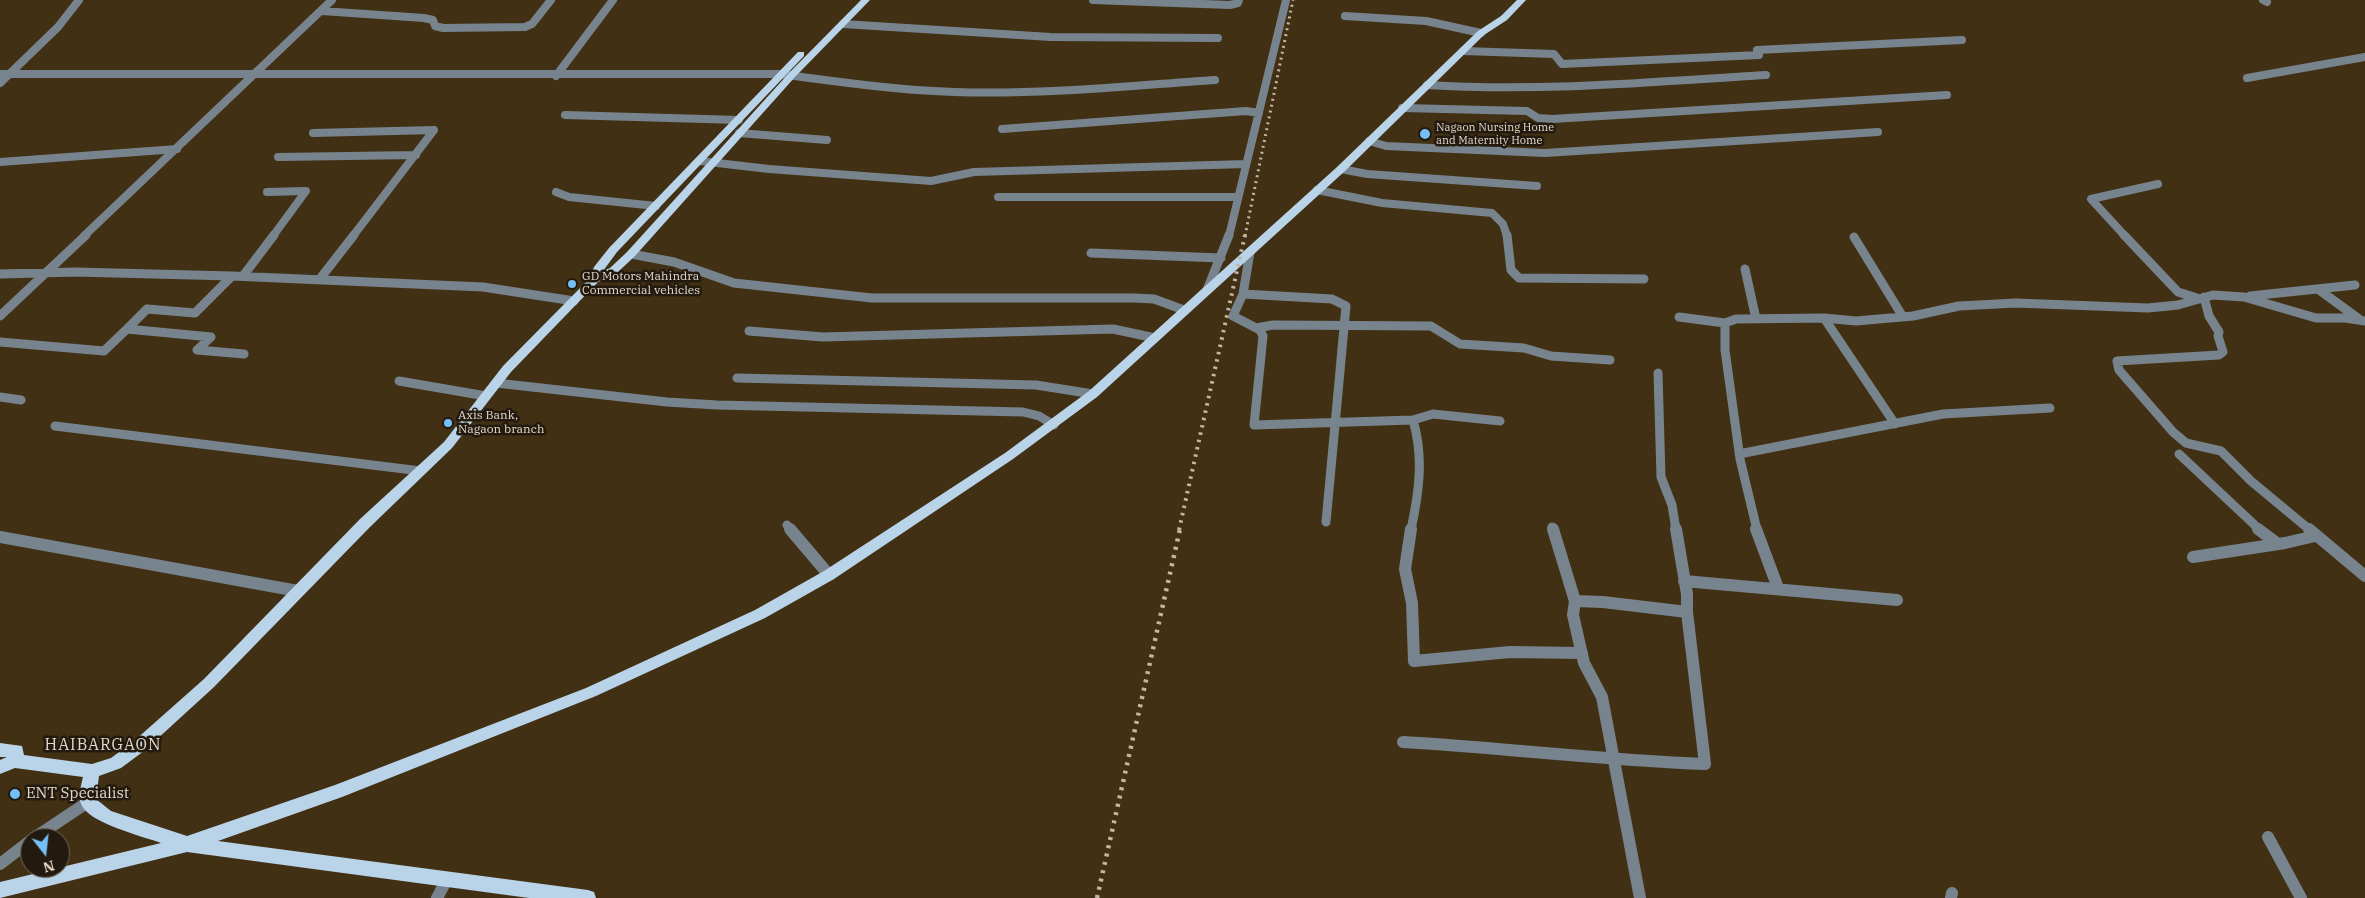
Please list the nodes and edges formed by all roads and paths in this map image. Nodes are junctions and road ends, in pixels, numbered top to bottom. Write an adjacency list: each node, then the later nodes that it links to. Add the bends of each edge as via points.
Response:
1 (79, 0): 21 (street, via 58,27)
2 (332, 0): 12 (street)
3 (552, 0): 12 (street, via 532,24 514,29 443,28 424,18)
4 (613, 0): 26 (street)
5 (855, 0): 22 (main road)
6 (866, 0): 14 (main road)
7 (1093, 0): 8 (street, via 1230,5)
8 (1239, 0)
9 (1286, 0): 33 (street)
10 (1510, 0): 15 (main road, via 1494,15)
11 (1522, 0): 15 (main road, via 1504,18)
12 (322, 11): 23 (street)
13 (1345, 16): 15 (street)
14 (843, 24): 16 (street, via 1051,37); 24 (main road)
15 (1486, 29): 18 (main road)
16 (1218, 38)
17 (1962, 40): 18 (street, via 1757,50 1759,55 1750,56 1562,64 1554,54)
18 (1463, 51): 30 (main road)
19 (2365, 57): 27 (street)
20 (0, 74): 21 (street)
21 (10, 74): 23 (street); 29 (street)
22 (781, 74): 24 (street); 26 (street); 35 (main road)
23 (255, 75): 26 (street); 42 (street)
24 (792, 75): 28 (street, via 955,92); 39 (main road)
25 (1766, 75): 30 (street, via 1583,86 1474,88)
26 (556, 76)
27 (2247, 78)
28 (1215, 80)
29 (0, 83)
30 (1427, 85): 32 (main road)
31 (1947, 95): 32 (street, via 1552,119 1538,118 1527,111)
32 (1402, 108): 41 (main road)
33 (1259, 113): 36 (street, via 1220,112); 48 (street)
34 (564, 115): 35 (street)
35 (739, 120): 45 (main road)
36 (1002, 129)
37 (1878, 132): 41 (street, via 1545,154 1386,146)
38 (313, 133): 43 (street, via 434,130)
39 (739, 133): 40 (street); 47 (main road)
40 (827, 140)
41 (1369, 141): 49 (main road)
42 (177, 150): 46 (street); 65 (street)
43 (416, 154): 44 (street); 68 (street)
44 (278, 157)
45 (700, 161): 47 (street); 57 (main road)
46 (0, 162)
47 (714, 163): 48 (street, via 931,181 974,172); 61 (main road)
48 (1246, 164): 56 (street)
49 (1341, 169): 51 (street, via 1367,174); 52 (main road)
50 (2158, 184): 76 (street, via 2090,199 2178,292)
51 (1537, 186)
52 (1317, 190): 60 (main road); 70 (street, via 1412,207 1492,214 1500,218 1508,238 1511,270 1519,278)
53 (267, 192): 67 (street, via 306,191)
54 (556, 192): 57 (street, via 569,197)
55 (998, 197): 56 (street)
56 (1238, 197): 62 (street)
57 (656, 206): 69 (main road, via 599,267)
58 (1854, 237): 81 (street)
59 (1091, 252): 62 (street)
60 (1250, 252): 73 (main road); 74 (street)
61 (631, 254): 69 (main road, via 614,270); 78 (street, via 666,260 734,282 780,289 872,298 1135,298 1154,299)
62 (1221, 258): 73 (street)
63 (1745, 269): 83 (street)
64 (0, 274): 65 (street)
65 (45, 274): 66 (street); 79 (street)
66 (232, 276): 67 (street); 88 (street, via 195,313 147,309)
67 (243, 276): 68 (street)
68 (319, 280): 77 (street, via 483,287)
69 (594, 280): 77 (main road)
70 (1644, 280)
71 (2355, 285): 72 (street)
72 (2318, 288): 75 (street); 84 (street)
73 (1207, 290): 78 (main road)
74 (1243, 294): 86 (street, via 1332,299 1346,306); 87 (street, via 1233,316)
75 (2244, 297): 76 (street); 84 (street, via 2316,318)
76 (2200, 298): 81 (street, via 2178,305 2148,308 2016,303 1959,306); 115 (street, via 2219,332 2223,352 2219,355 2117,360 2119,370 2173,432 2191,445 2221,451)
77 (574, 301): 97 (main road)
78 (1184, 310): 90 (main road)
79 (0, 316)
80 (1679, 317): 85 (street)
81 (1903, 317): 82 (street, via 1856,321)
82 (1824, 318): 83 (street); 106 (street)
83 (1756, 319): 85 (street)
84 (2362, 320)
85 (1724, 323): 109 (street)
86 (1345, 325): 87 (street); 93 (street, via 1431,326 1460,344 1524,348 1551,356); 105 (street)
87 (1256, 328): 105 (street, via 1263,336 1254,426)
88 (127, 329): 91 (street, via 104,351); 92 (street, via 211,337 197,350)
89 (749, 332): 90 (street, via 823,336 1113,329)
90 (1155, 338): 98 (main road)
91 (0, 342)
92 (244, 354)
93 (1610, 360)
94 (1658, 373): 121 (street, via 1661,477 1672,505)
95 (737, 378): 98 (street, via 1036,385)
96 (399, 382): 99 (street)
97 (496, 384): 99 (main road); 107 (street, via 683,403 1022,412 1039,416)
98 (1092, 394): 107 (main road)
99 (486, 396): 111 (main road, via 448,445)
100 (0, 397): 101 (street)
101 (21, 400)
102 (2050, 408): 106 (street, via 1943,414)
103 (1413, 420): 104 (street, via 1433,414); 105 (street); 127 (street, via 1418,433 1419,467 1416,510 1404,569 1410,585 1414,661 1510,652)
104 (1500, 421)
105 (1336, 423): 112 (street)
106 (1895, 424): 109 (street)
107 (1054, 425): 119 (main road)
108 (55, 426): 111 (street)
109 (1739, 454): 122 (street, via 1755,525)
110 (2179, 454): 117 (street, via 2248,521)
111 (421, 471): 123 (main road)
112 (1326, 522)
113 (787, 525): 119 (street)
114 (1552, 528): 125 (street)
115 (2315, 536): 117 (street); 120 (street)
116 (0, 537): 123 (street)
117 (2278, 544): 118 (street)
118 (2193, 557)
119 (829, 575): 137 (main road, via 760,614 592,692 327,795)
120 (2365, 576)
121 (1684, 581): 122 (street); 126 (street)
122 (1778, 588): 124 (street)
123 (298, 592): 133 (main road, via 209,683 139,746 116,763)
124 (1897, 600)
125 (1575, 601): 126 (street, via 1600,599); 127 (street, via 1574,615)
126 (1687, 612): 130 (street, via 1705,764)
127 (1582, 653): 130 (street, via 1602,698)
128 (1403, 742): 130 (street)
129 (0, 750): 131 (main road, via 17,752)
130 (1614, 760): 144 (street)
131 (15, 761): 132 (main road); 133 (main road)
132 (0, 767)
133 (92, 771): 134 (main road)
134 (88, 802): 135 (street); 137 (main road, via 106,817)
135 (49, 828)
136 (2268, 837): 145 (street)
137 (187, 844): 140 (main road); 141 (main road)
138 (20, 848): 139 (street)
139 (0, 864)
140 (447, 879): 142 (street); 143 (main road)
141 (0, 890)
142 (437, 898)
143 (588, 898)
144 (1640, 898)
145 (2301, 898)

